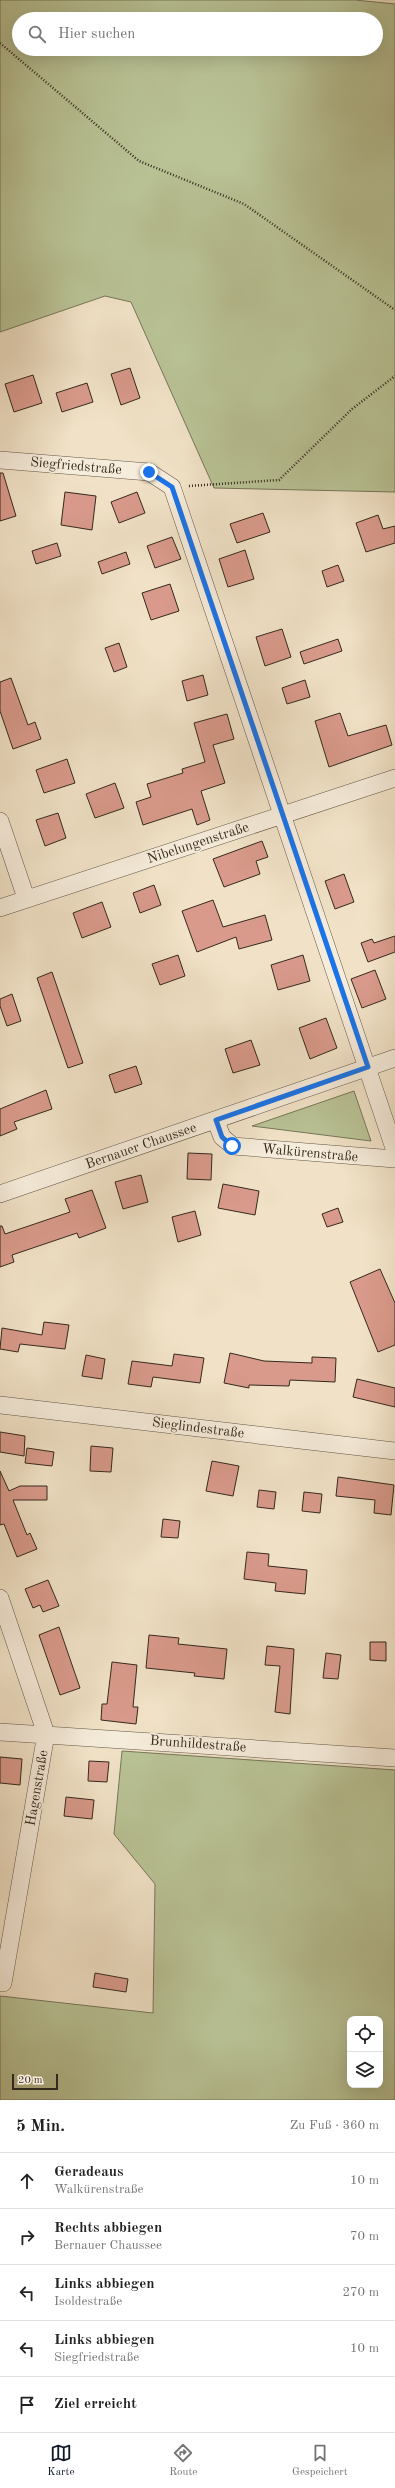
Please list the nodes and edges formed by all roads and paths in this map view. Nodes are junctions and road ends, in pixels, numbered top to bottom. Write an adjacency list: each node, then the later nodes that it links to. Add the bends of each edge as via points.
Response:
1 (0, 43): 2 (path)
2 (12, 53)
3 (15, 56): 4 (path, via 139,162 244,204)
4 (395, 310)
5 (395, 376): 7 (path, via 352,409 279,480)
6 (0, 460): 7 (street, Siegfriedstraße, via 149,472)
7 (172, 487): 9 (street)
8 (395, 778): 9 (street, Nibelungenstraße)
9 (281, 816): 11 (street, Nibelungenstraße); 14 (street)
10 (0, 821): 11 (street)
11 (26, 898): 12 (street, Nibelungenstraße)
12 (0, 908)
13 (395, 1058): 14 (street, Bernauer Chaussee)
14 (368, 1067): 15 (street, Bernauer Chaussee); 16 (street)
15 (216, 1120): 17 (street, Walkürenstraße, via 222,1137 232,1146); 18 (street, Bernauer Chaussee)
16 (395, 1151)
17 (395, 1159)
18 (0, 1194)
19 (0, 1405): 20 (street, Sieglindestraße)
20 (395, 1451)
21 (0, 1598): 23 (street, Hagenstraße)
22 (0, 1732): 23 (street, Brunhildestraße)
23 (46, 1734): 24 (street, Brunhildestraße); 25 (street, Hagenstraße)
24 (395, 1758)
25 (3, 1983)

